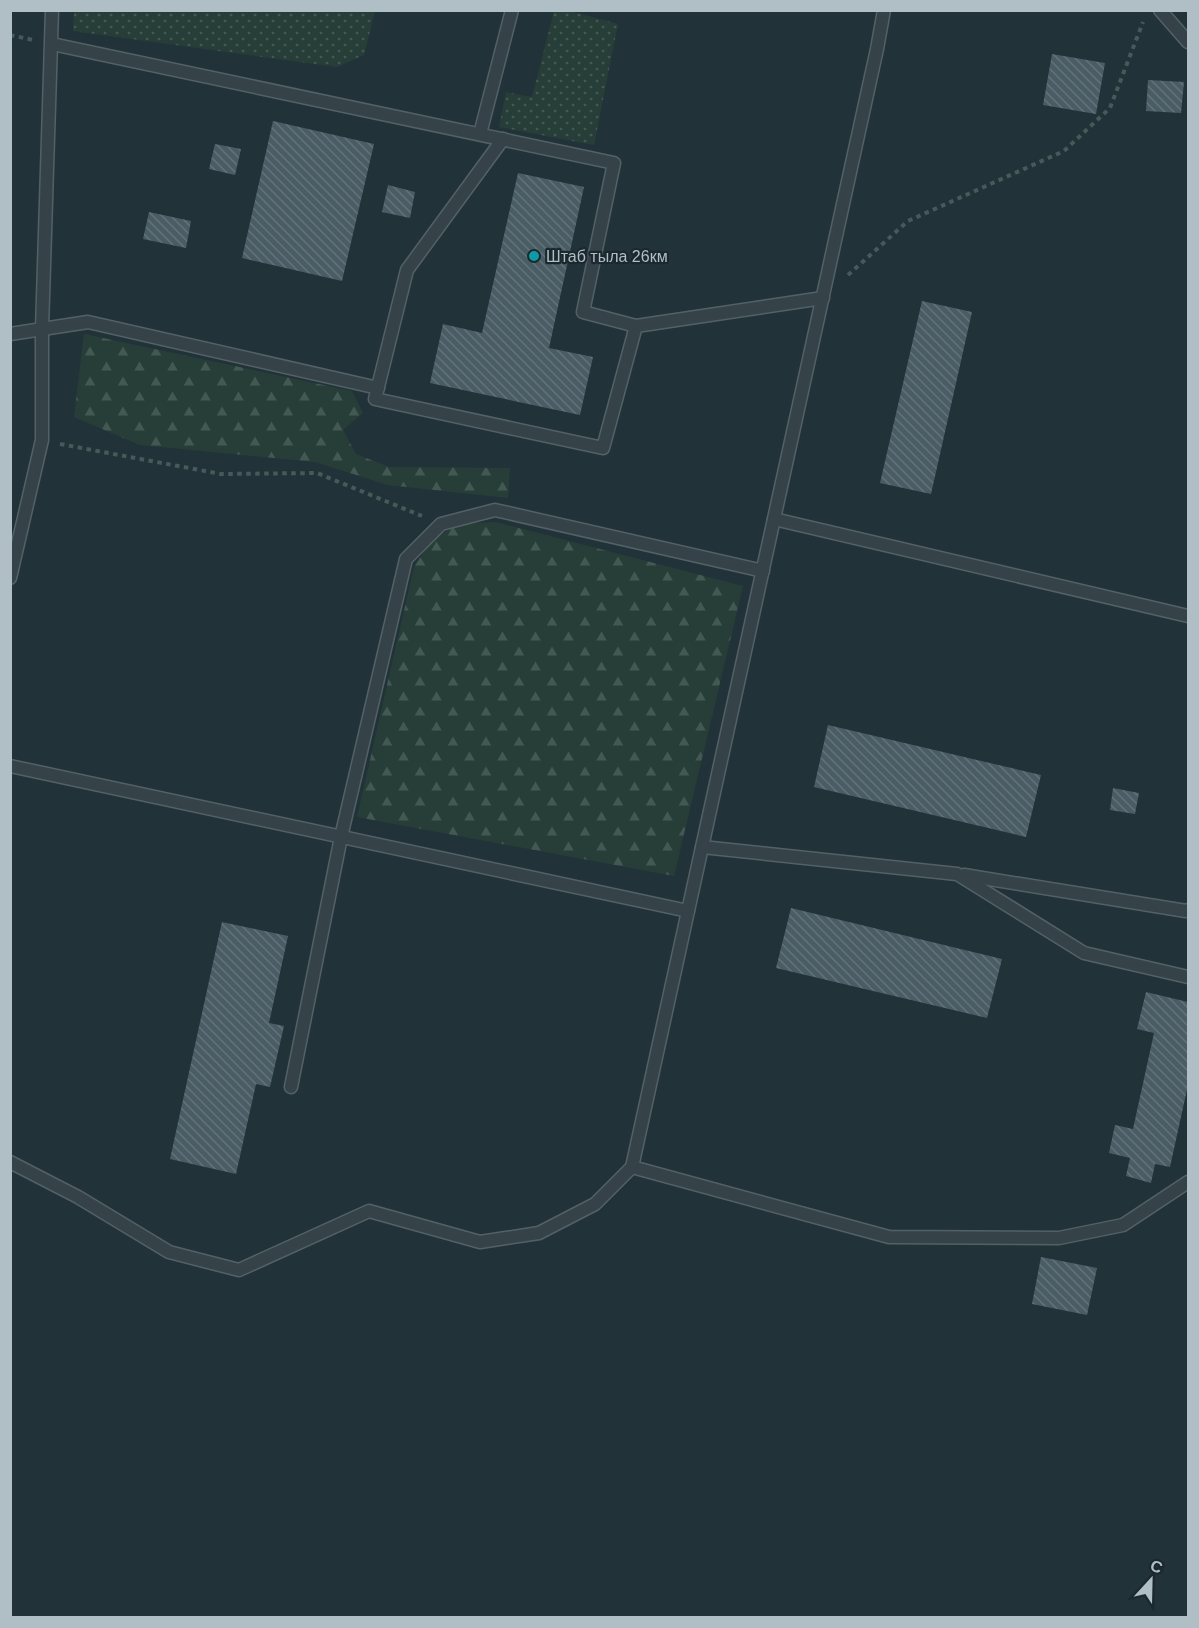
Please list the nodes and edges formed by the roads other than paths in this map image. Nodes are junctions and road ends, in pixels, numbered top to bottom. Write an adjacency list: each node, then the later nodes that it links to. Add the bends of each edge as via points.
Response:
1 (52, 10): 6 (lane)
2 (512, 10): 7 (lane)
3 (884, 10): 9 (lane)
4 (1160, 10): 5 (lane)
5 (1188, 42)
6 (52, 44): 7 (lane); 11 (lane)
7 (480, 134): 8 (lane)
8 (503, 139): 10 (lane, via 614,163 583,312); 13 (lane, via 407,270)
9 (823, 298): 10 (lane); 14 (lane)
10 (636, 326): 13 (lane, via 603,448 375,399)
11 (42, 329): 12 (lane); 13 (lane, via 88,322); 16 (lane, via 42,440)
12 (10, 334)
13 (378, 388)
14 (774, 519): 15 (lane); 17 (lane)
15 (763, 572): 19 (lane, via 495,510 441,524 406,559); 20 (lane)
16 (10, 578)
17 (1188, 616)
18 (10, 766): 19 (lane)
19 (340, 837): 23 (lane); 25 (lane)
20 (702, 847): 21 (lane); 23 (lane)
21 (957, 874): 22 (lane); 24 (lane, via 1084,953)
22 (1188, 910)
23 (688, 911): 27 (lane)
24 (1188, 978)
25 (291, 1087)
26 (10, 1162): 27 (lane, via 78,1197 169,1252 239,1270 369,1211 480,1242 539,1233 595,1204)
27 (632, 1167): 28 (lane, via 889,1237 1059,1238 1123,1225)
28 (1188, 1182)

